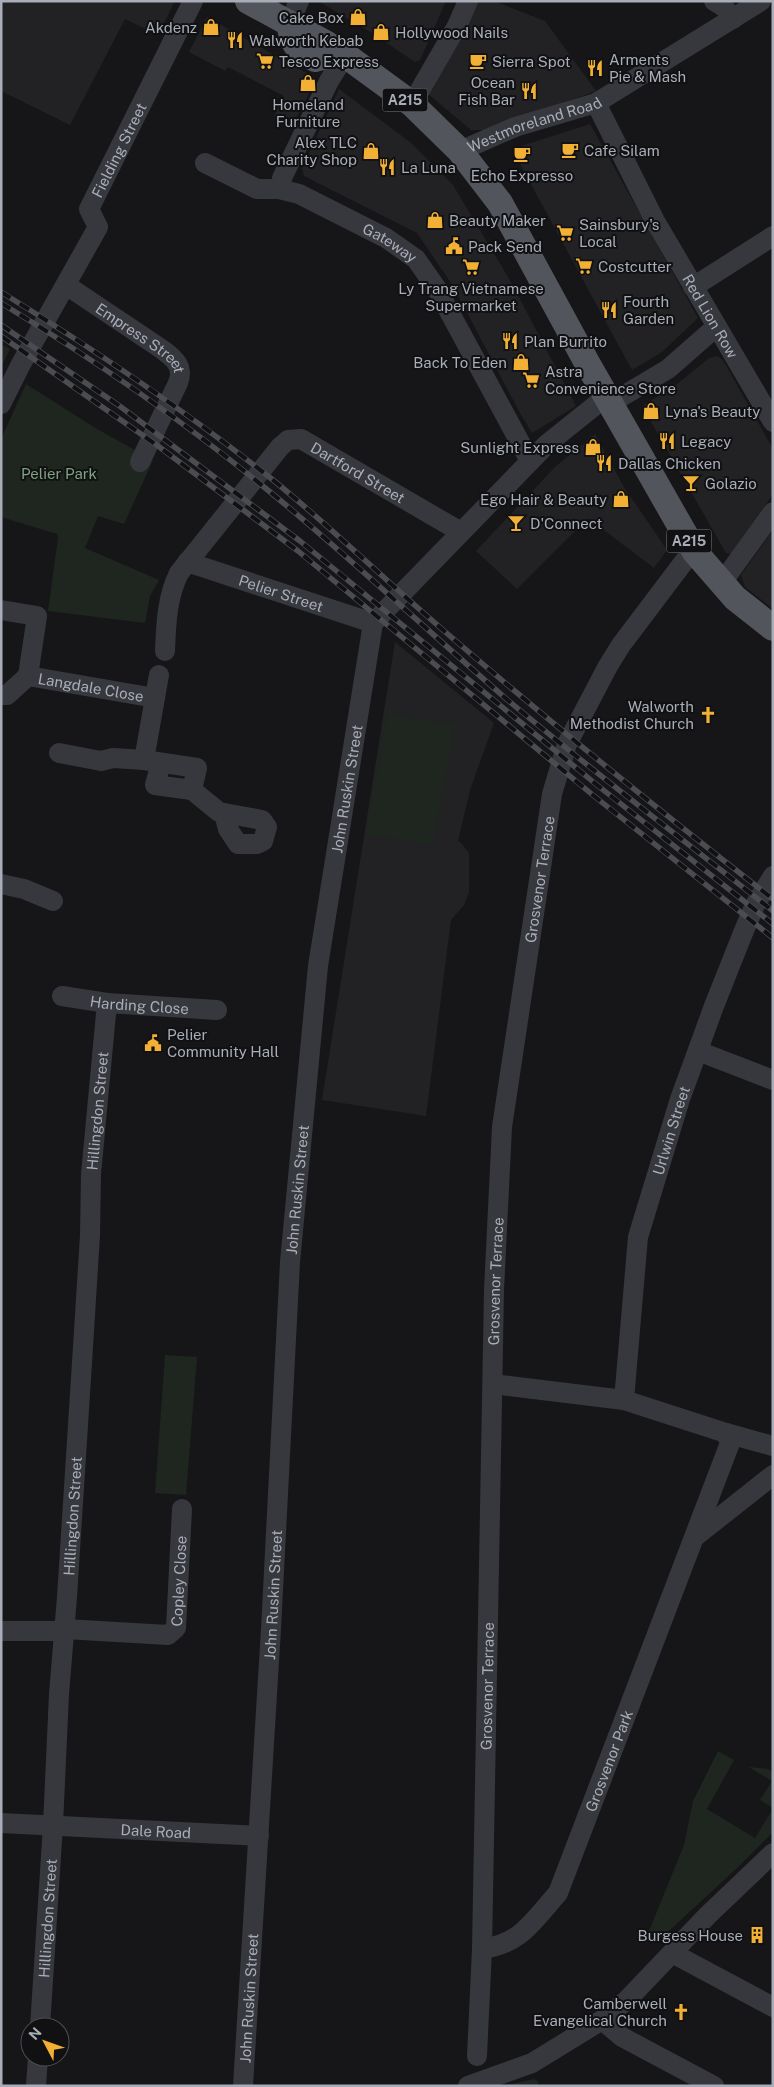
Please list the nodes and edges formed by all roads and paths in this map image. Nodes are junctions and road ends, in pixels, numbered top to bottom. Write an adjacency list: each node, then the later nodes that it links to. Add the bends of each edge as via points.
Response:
1 (193, 1): 15 (street, Fielding Street, via 89,208 98,227)
2 (248, 1): 6 (main road, A215)
3 (468, 1): 10 (street)
4 (714, 1): 7 (street, via 724,7)
5 (761, 1): 7 (street, Westmoreland Road)
6 (294, 12): 8 (main road, A215)
7 (733, 19): 9 (street, Westmoreland Road)
8 (342, 54): 10 (main road, A215); 13 (street)
9 (596, 103): 11 (street, Westmoreland Road, via 515,126); 16 (street, Red Lion Row, via 655,221)
10 (412, 104): 11 (main road, A215)
11 (460, 151): 18 (main road, A215, via 500,203)
12 (205, 163): 21 (street, Gateway, via 257,188 299,194 386,238 416,258 437,289)
13 (282, 178)
14 (773, 236): 16 (street)
15 (66, 285): 19 (street, Fielding Street); 22 (street, Empress Street, via 163,350 180,367 178,383)
16 (693, 287): 17 (street, Red Lion Row)
17 (716, 327): 18 (street, via 668,369); 20 (street, Red Lion Row)
18 (609, 400): 21 (street, via 547,444); 25 (main road, A215)
19 (1, 404)
20 (773, 422)
21 (530, 461): 24 (street)
22 (140, 462)
23 (773, 512): 27 (street)
24 (461, 532): 26 (street, Dartford Street, via 295,438 280,447); 29 (street)
25 (695, 552): 27 (main road, A215); 47 (street, Grosvenor Terrace, via 686,559 608,666 567,744 552,794 502,1127)
26 (187, 562): 29 (street, Pelier Street); 31 (street, via 172,588)
27 (721, 584): 30 (main road, A215)
28 (1, 610): 33 (street, Langdale Close, via 37,616)
29 (373, 623): 58 (street, John Ruskin Street, via 314,1005 290,1262)
30 (773, 628)
31 (165, 650)
32 (159, 675): 35 (street, Langdale Close)
33 (28, 676): 34 (street, Langdale Close, via 7,695); 35 (street, Langdale Close)
34 (1, 695)
35 (155, 698): 37 (street, Langdale Close)
36 (59, 753): 37 (street, via 100,761 113,758)
37 (152, 761): 38 (street, via 197,768 192,790)
38 (224, 813)
39 (773, 876): 45 (street, Urlwin Street, via 743,933)
40 (1, 884): 41 (street)
41 (53, 901)
42 (62, 996): 43 (street, Harding Close)
43 (107, 1003): 44 (street, Harding Close); 54 (street, Hillingdon Street, via 91,1174)
44 (217, 1010)
45 (698, 1051): 46 (street); 48 (street, Urlwin Street, via 638,1237)
46 (773, 1080)
47 (493, 1384): 48 (street); 60 (street, Grosvenor Terrace)
48 (624, 1400): 49 (street)
49 (726, 1433): 50 (street); 53 (street, Grosvenor Park, via 730,1443)
50 (773, 1446)
51 (773, 1475): 53 (street)
52 (182, 1509): 54 (street, Copley Close, via 176,1628 168,1635)
53 (695, 1537): 60 (street, Grosvenor Park, via 558,1893 518,1937 500,1947)
54 (65, 1629): 55 (street, Copley Close); 57 (street, Hillingdon Street)
55 (1, 1631)
56 (1, 1823): 57 (street, Dale Road)
57 (53, 1825): 58 (street, Dale Road); 63 (street, Hillingdon Street)
58 (259, 1836): 68 (street, John Ruskin Street)
59 (773, 1853): 61 (street)
60 (482, 1949): 65 (street, Grosvenor Terrace)
61 (672, 1953): 62 (street); 64 (street)
62 (773, 2006)
63 (41, 2017)
64 (602, 2020): 69 (street, via 532,2062); 70 (street, via 622,2037)
65 (477, 2056)
66 (37, 2067): 67 (street)
67 (36, 2086)
68 (242, 2086)
69 (468, 2086)
70 (714, 2086)

